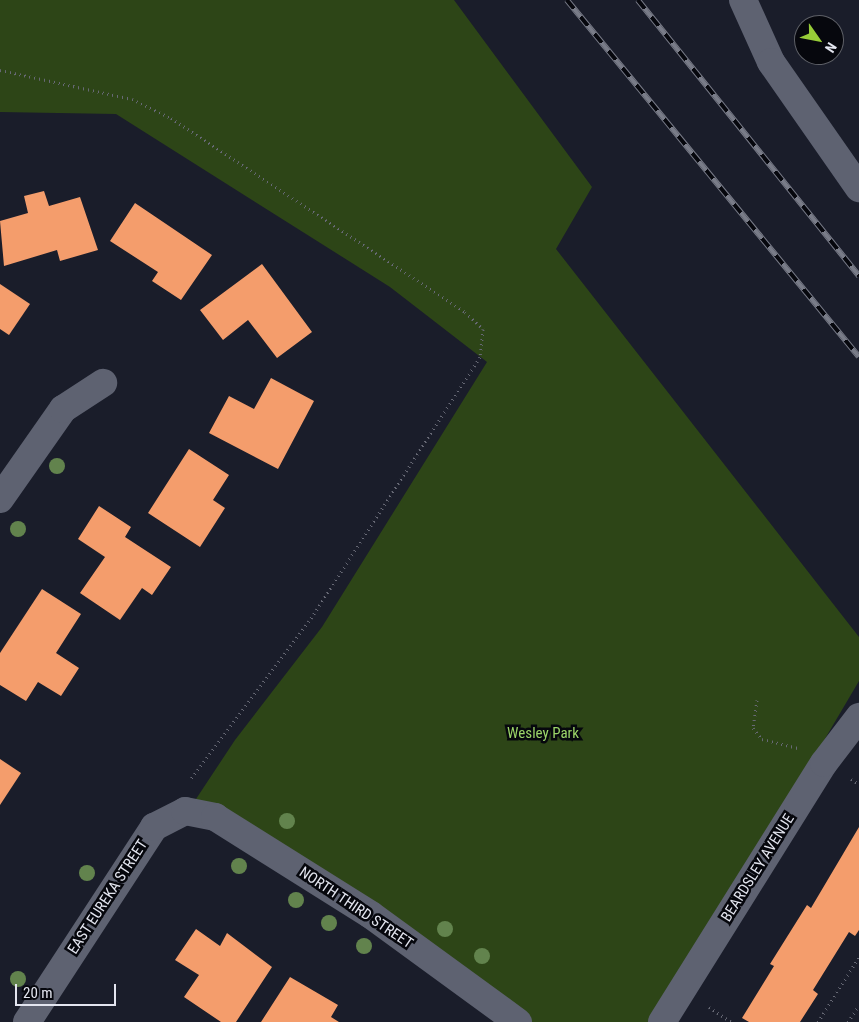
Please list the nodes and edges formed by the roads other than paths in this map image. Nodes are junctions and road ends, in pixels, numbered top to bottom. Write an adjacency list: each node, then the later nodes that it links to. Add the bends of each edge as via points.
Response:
1 (743, 0): 2 (street, via 771,62)
2 (859, 188)
3 (103, 383): 4 (street, via 63,410)
4 (0, 499)
5 (858, 720): 9 (street, BEARDSLEY AVENUE, via 824,763)
6 (185, 811): 7 (street, EAST EUREKA STREET, via 154,827); 8 (street, NORTH THIRD STREET, via 215,817 363,910)
7 (27, 1022)
8 (518, 1022)
9 (662, 1022)

